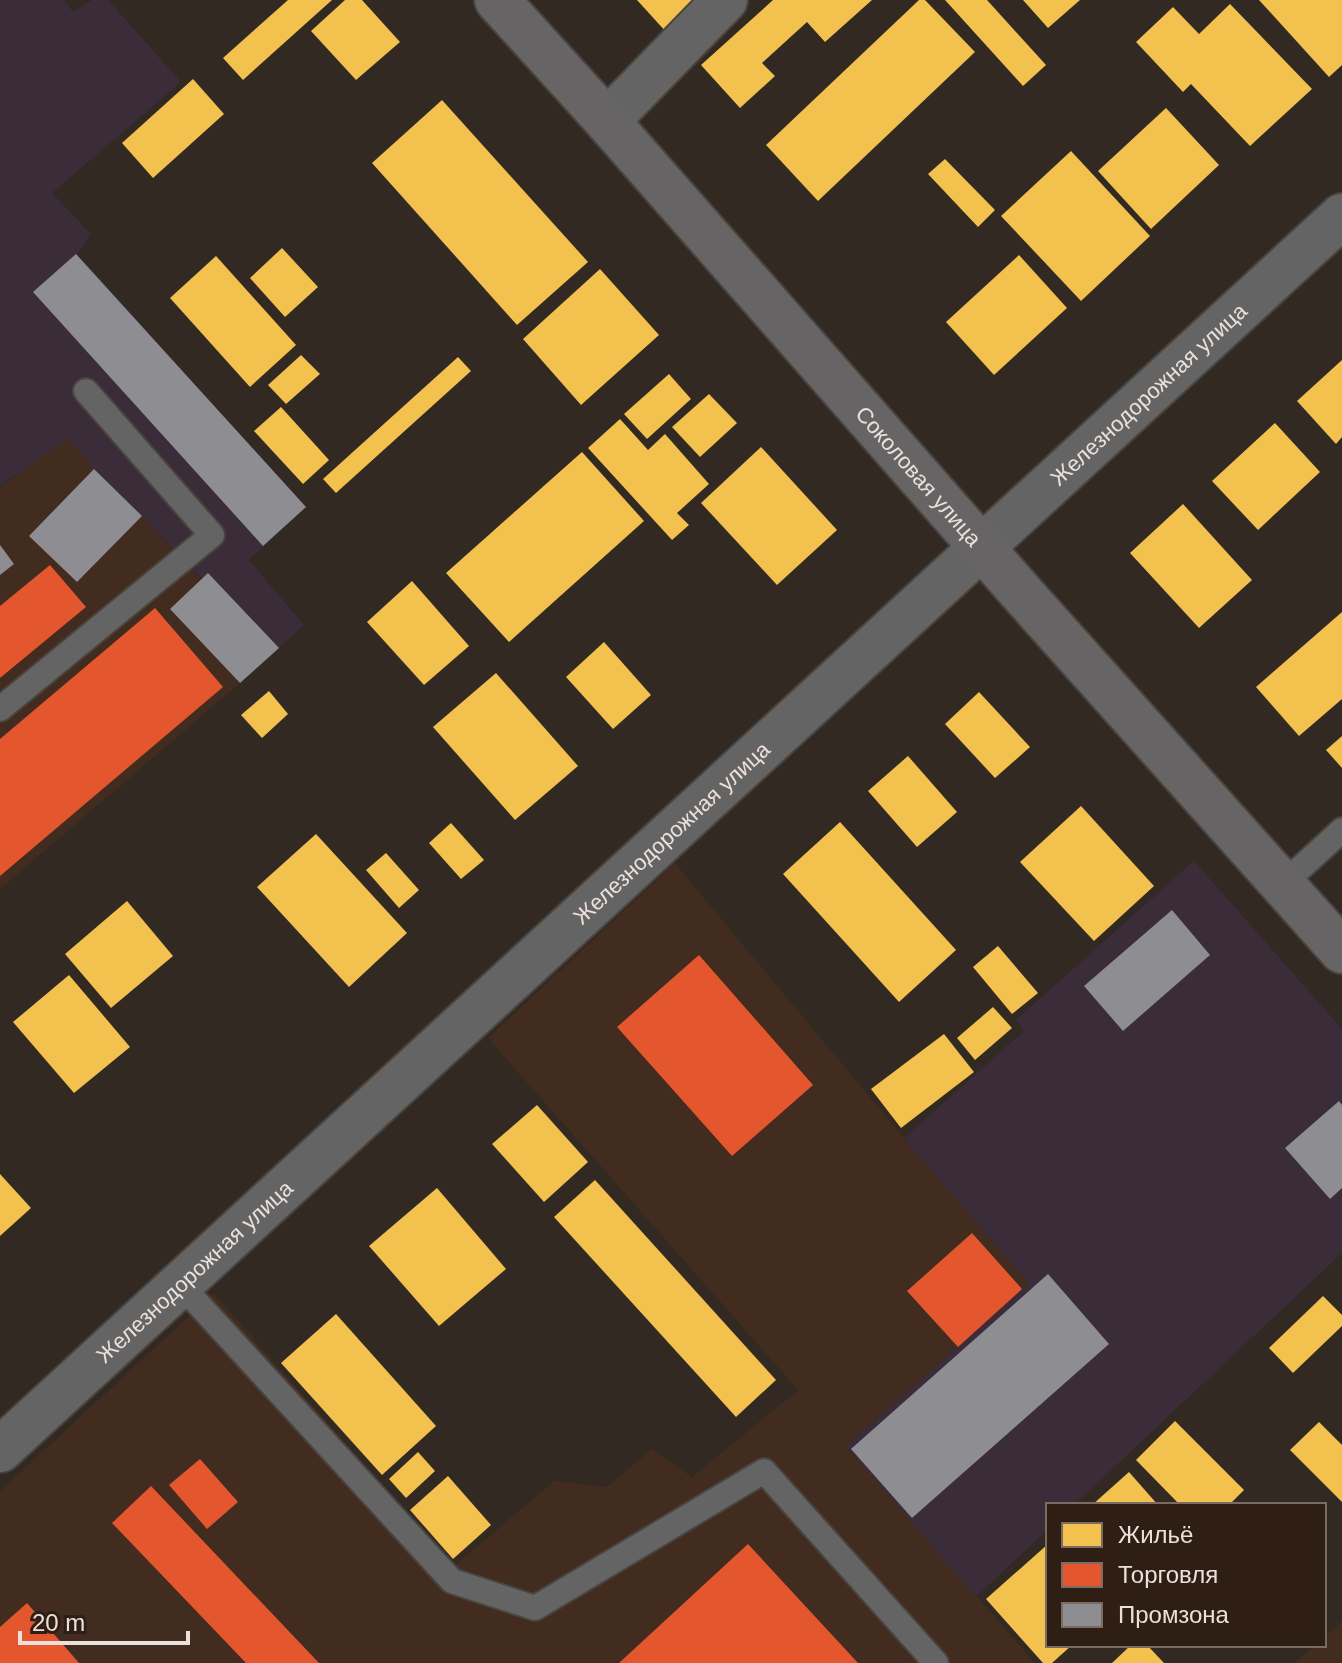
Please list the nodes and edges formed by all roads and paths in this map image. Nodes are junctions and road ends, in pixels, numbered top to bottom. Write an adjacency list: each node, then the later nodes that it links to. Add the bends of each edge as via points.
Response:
1 (497, 0): 3 (main road, Соколовая улица)
2 (725, 0): 3 (street)
3 (607, 121): 6 (main road, Соколовая улица)
4 (1342, 216): 6 (street, Железнодорожная улица)
5 (86, 391): 7 (lane, via 212,535)
6 (981, 546): 9 (main road, Соколовая улица); 11 (street, Железнодорожная улица)
7 (0, 709)
8 (1342, 830): 9 (lane)
9 (1282, 885): 10 (main road, Соколовая улица)
10 (1342, 951)
11 (180, 1284): 12 (street, Железнодорожная улица); 13 (lane, via 452,1581 535,1608 764,1471)
12 (0, 1450)
13 (936, 1663)

